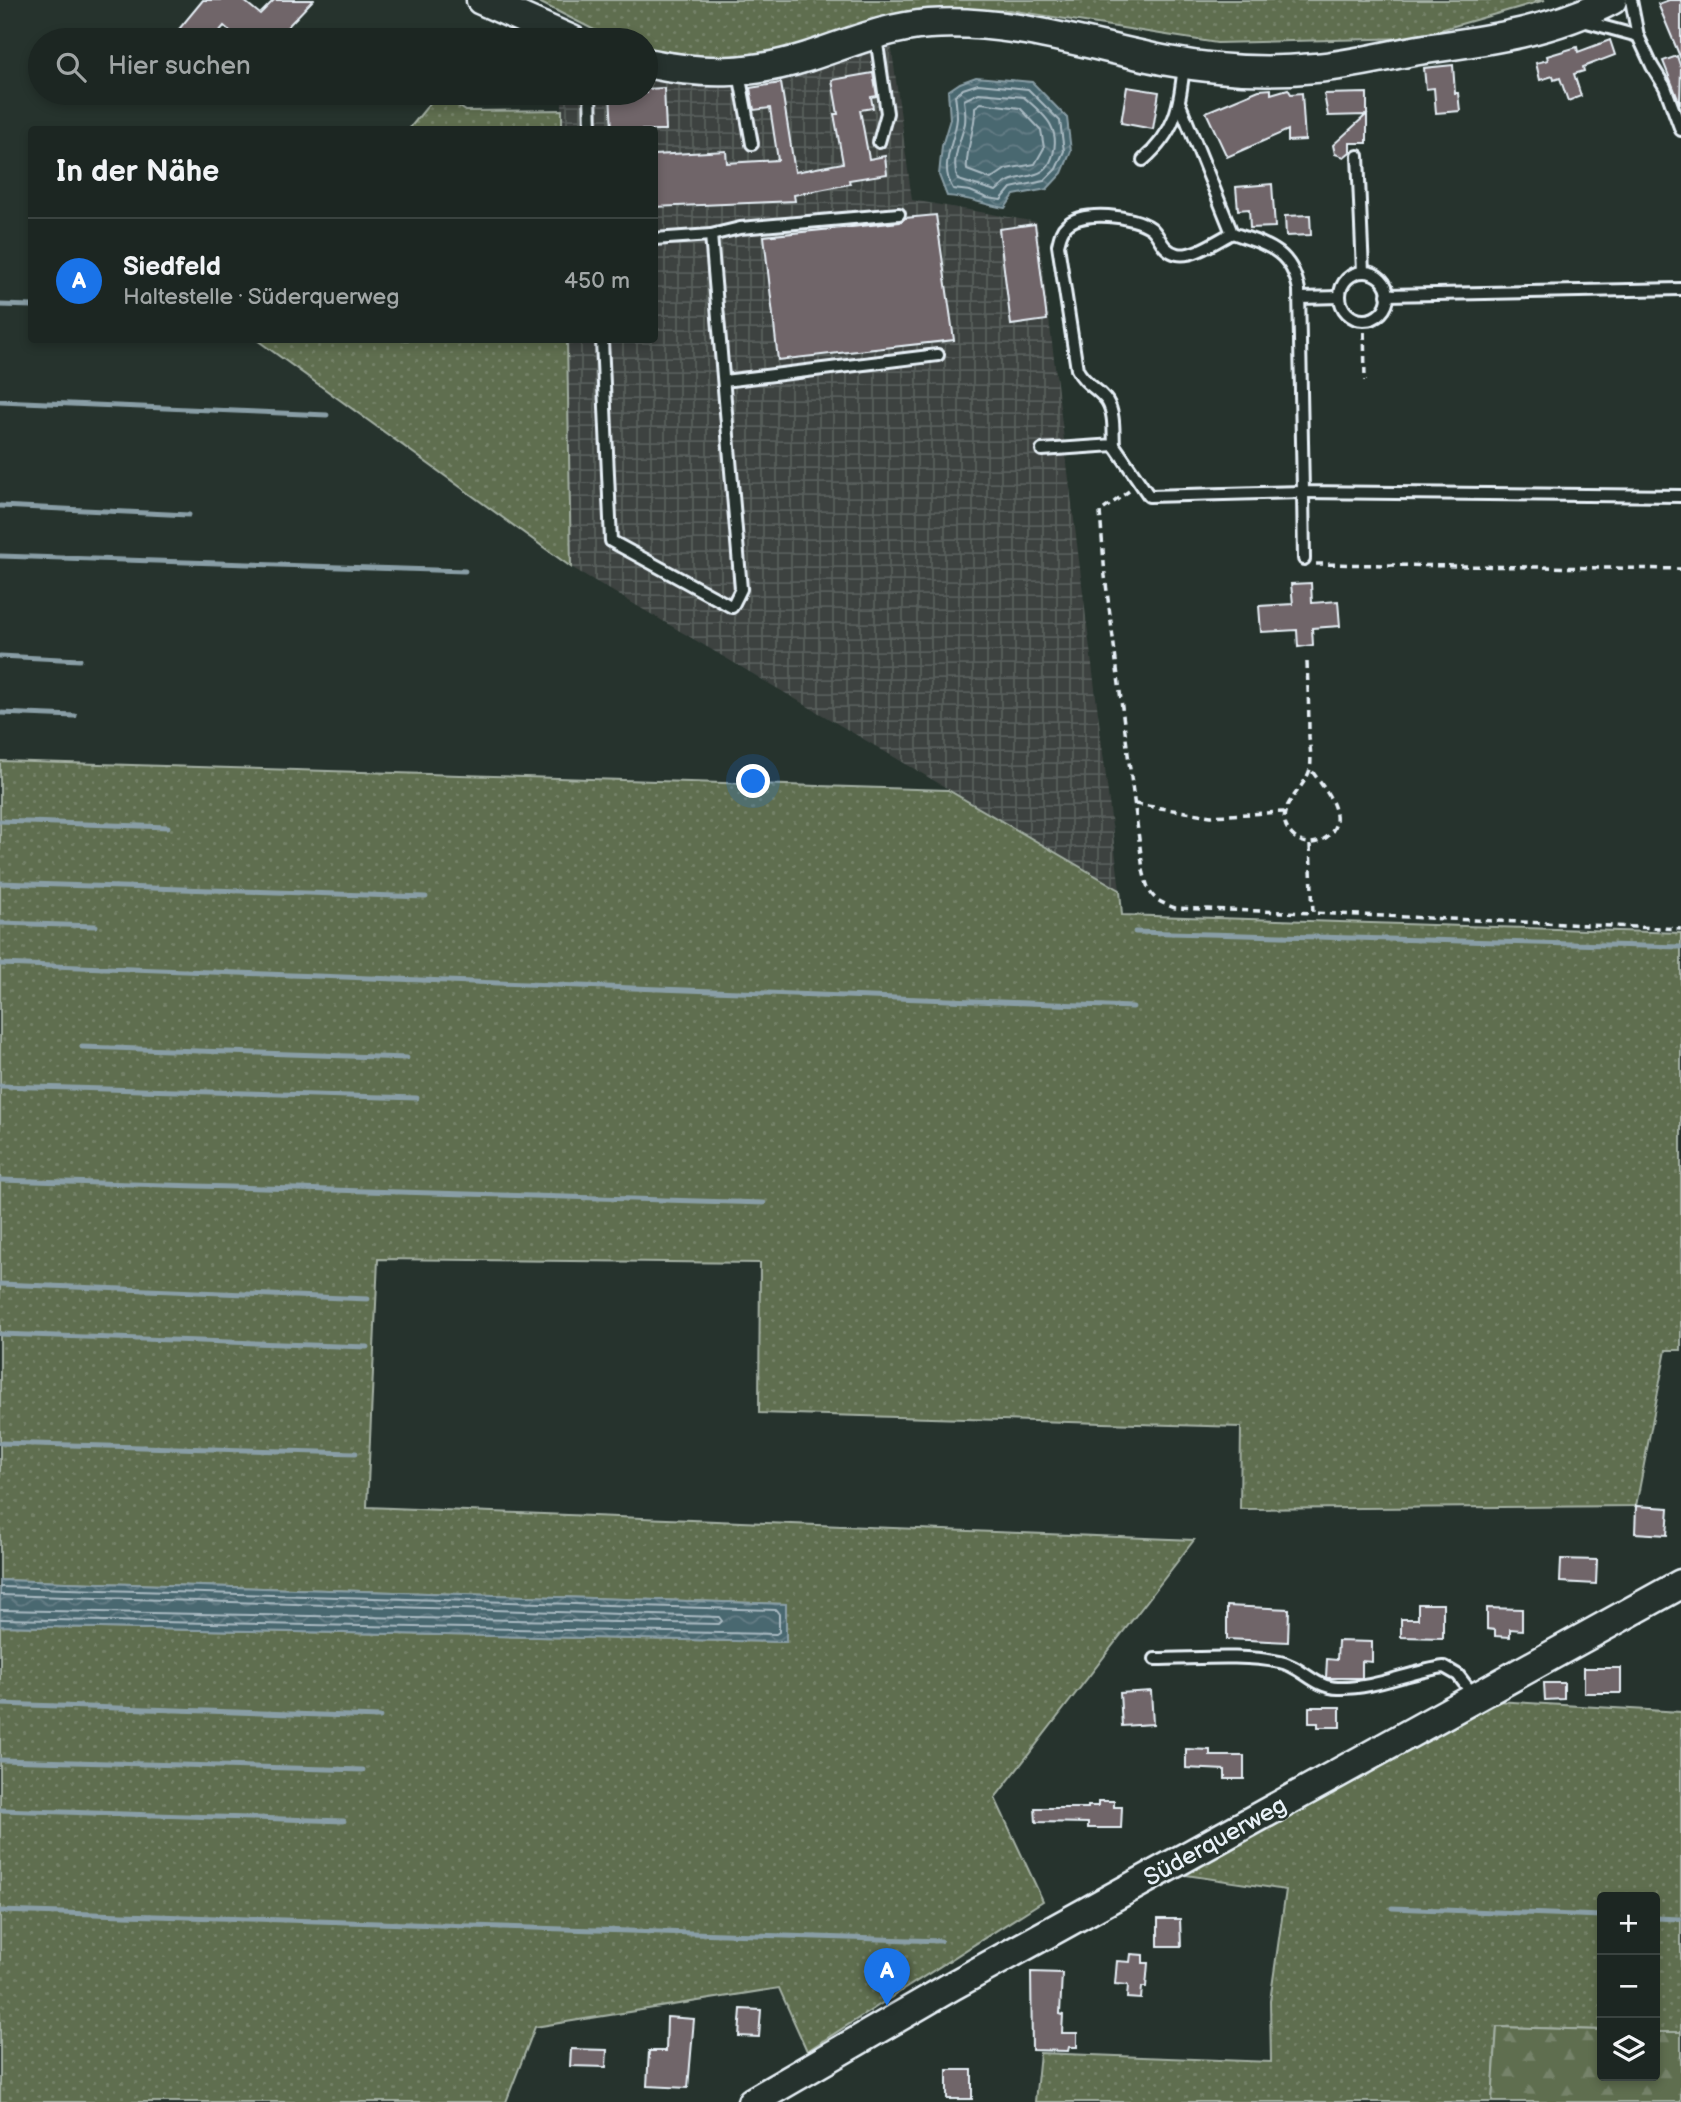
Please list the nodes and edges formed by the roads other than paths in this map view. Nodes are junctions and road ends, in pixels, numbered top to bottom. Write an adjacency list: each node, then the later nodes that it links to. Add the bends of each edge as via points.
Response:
1 (481, 0): 5 (street)
2 (1612, 0): 4 (street)
3 (1631, 0): 7 (lane)
4 (1573, 18): 7 (lane); 8 (street, via 1476,42 1314,68 1265,70)
5 (545, 28)
6 (876, 34): 8 (street, via 929,24 977,25); 10 (street, via 804,58); 15 (lane, via 887,113)
7 (1638, 36): 14 (lane)
8 (1184, 63): 11 (lane)
9 (658, 65): 10 (street, via 685,71)
10 (739, 71): 16 (lane)
11 (1179, 102): 18 (lane, via 1160,146); 20 (lane)
12 (591, 105): 13 (lane)
13 (592, 126)
14 (1681, 130)
15 (879, 142)
16 (752, 144)
17 (1358, 156): 23 (lane)
18 (1143, 160)
19 (900, 214): 21 (lane, via 740,228)
20 (1232, 233): 27 (lane, via 1279,252 1297,276); 31 (lane, via 1179,255 1159,242 1153,229 1118,217 1082,218 1062,231 1058,245 1077,369 1107,401)
21 (711, 235): 22 (lane); 30 (lane)
22 (658, 239)
23 (1363, 272): 25 (lane, via 1377,276); 26 (lane, via 1349,277)
24 (1681, 289): 25 (lane)
25 (1387, 295): 26 (lane, via 1378,315 1364,320 1350,315)
26 (1340, 297): 27 (lane)
27 (1300, 298): 33 (lane)
28 (602, 343): 30 (lane, via 611,541 732,607 741,589)
29 (938, 355): 30 (lane)
30 (724, 381)
31 (1114, 445): 32 (lane); 33 (lane, via 1149,496)
32 (1042, 450)
33 (1303, 492): 34 (lane); 35 (lane)
34 (1681, 495)
35 (1304, 559)
36 (1681, 1584): 38 (street, Süderquerweg)
37 (1155, 1659): 38 (lane, via 1283,1662 1336,1689 1444,1667 1458,1675)
38 (1475, 1698): 39 (street, Süderquerweg, via 952,1986)
39 (752, 2102)

